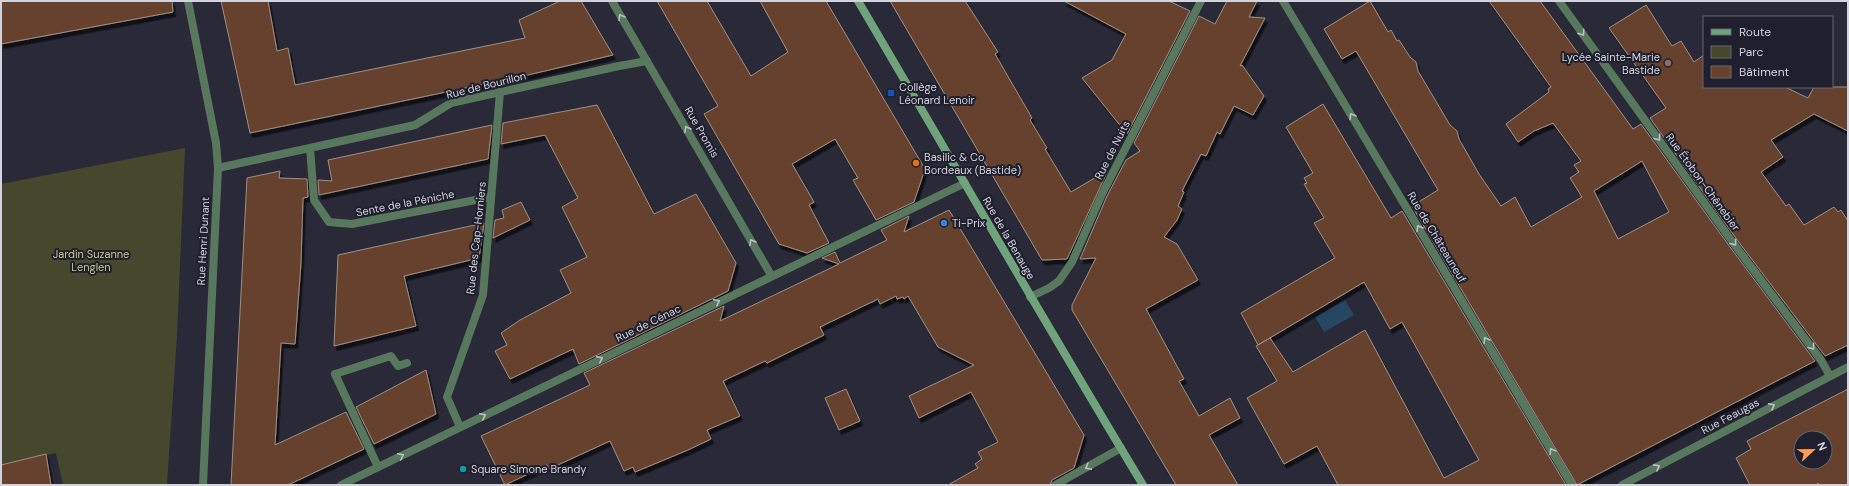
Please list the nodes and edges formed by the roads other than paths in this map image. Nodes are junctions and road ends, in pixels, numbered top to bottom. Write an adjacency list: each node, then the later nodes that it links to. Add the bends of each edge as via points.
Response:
1 (188, 1): 10 (street, Rue Henri Dunant, via 216,143)
2 (612, 1): 7 (street, Rue Promis, one-way to 2)
3 (858, 1): 11 (main road, Rue de la Benauge)
4 (1201, 1): 14 (street, Rue de Nuits, via 1102,194 1072,262 1059,281)
5 (1283, 1): 25 (street, Rue de Châteauneuf, one-way to 5)
6 (1559, 1): 17 (street, Rue Étobon-Chênebier, one-way to 17, via 1821,360)
7 (647, 61): 8 (street, Rue de Bourillon); 13 (street, Rue Promis, one-way to 7)
8 (500, 92): 9 (street, Rue de Bourillon, via 451,103 415,125); 12 (street, Rue des Cap-Horniers)
9 (310, 148): 10 (street, Rue de Bourillon); 12 (street, Sente de la Péniche, via 314,200 329,222 352,224)
10 (218, 168): 21 (street, Rue Henri Dunant)
11 (965, 183): 13 (street, Rue de Cénac); 14 (main road, Rue de la Benauge)
12 (491, 197): 18 (street, Rue des Cap-Horniers, via 483,295 447,397)
13 (771, 276): 18 (street, Rue de Cénac, one-way to 13)
14 (1030, 297): 19 (main road, Rue de la Benauge)
15 (407, 363): 20 (street, via 398,366 391,356 335,374)
16 (1848, 367): 17 (street, Rue Feaugas)
17 (1830, 376): 26 (street, Rue Feaugas, one-way to 17)
18 (460, 427): 20 (street, Rue de Cénac, one-way to 18)
19 (1121, 448): 23 (street, one-way to 23); 24 (main road, Rue de la Benauge)
20 (378, 467): 22 (street, Rue de Cénac)
21 (203, 485)
22 (341, 485)
23 (1055, 485)
24 (1143, 485)
25 (1572, 485)
26 (1622, 485)

